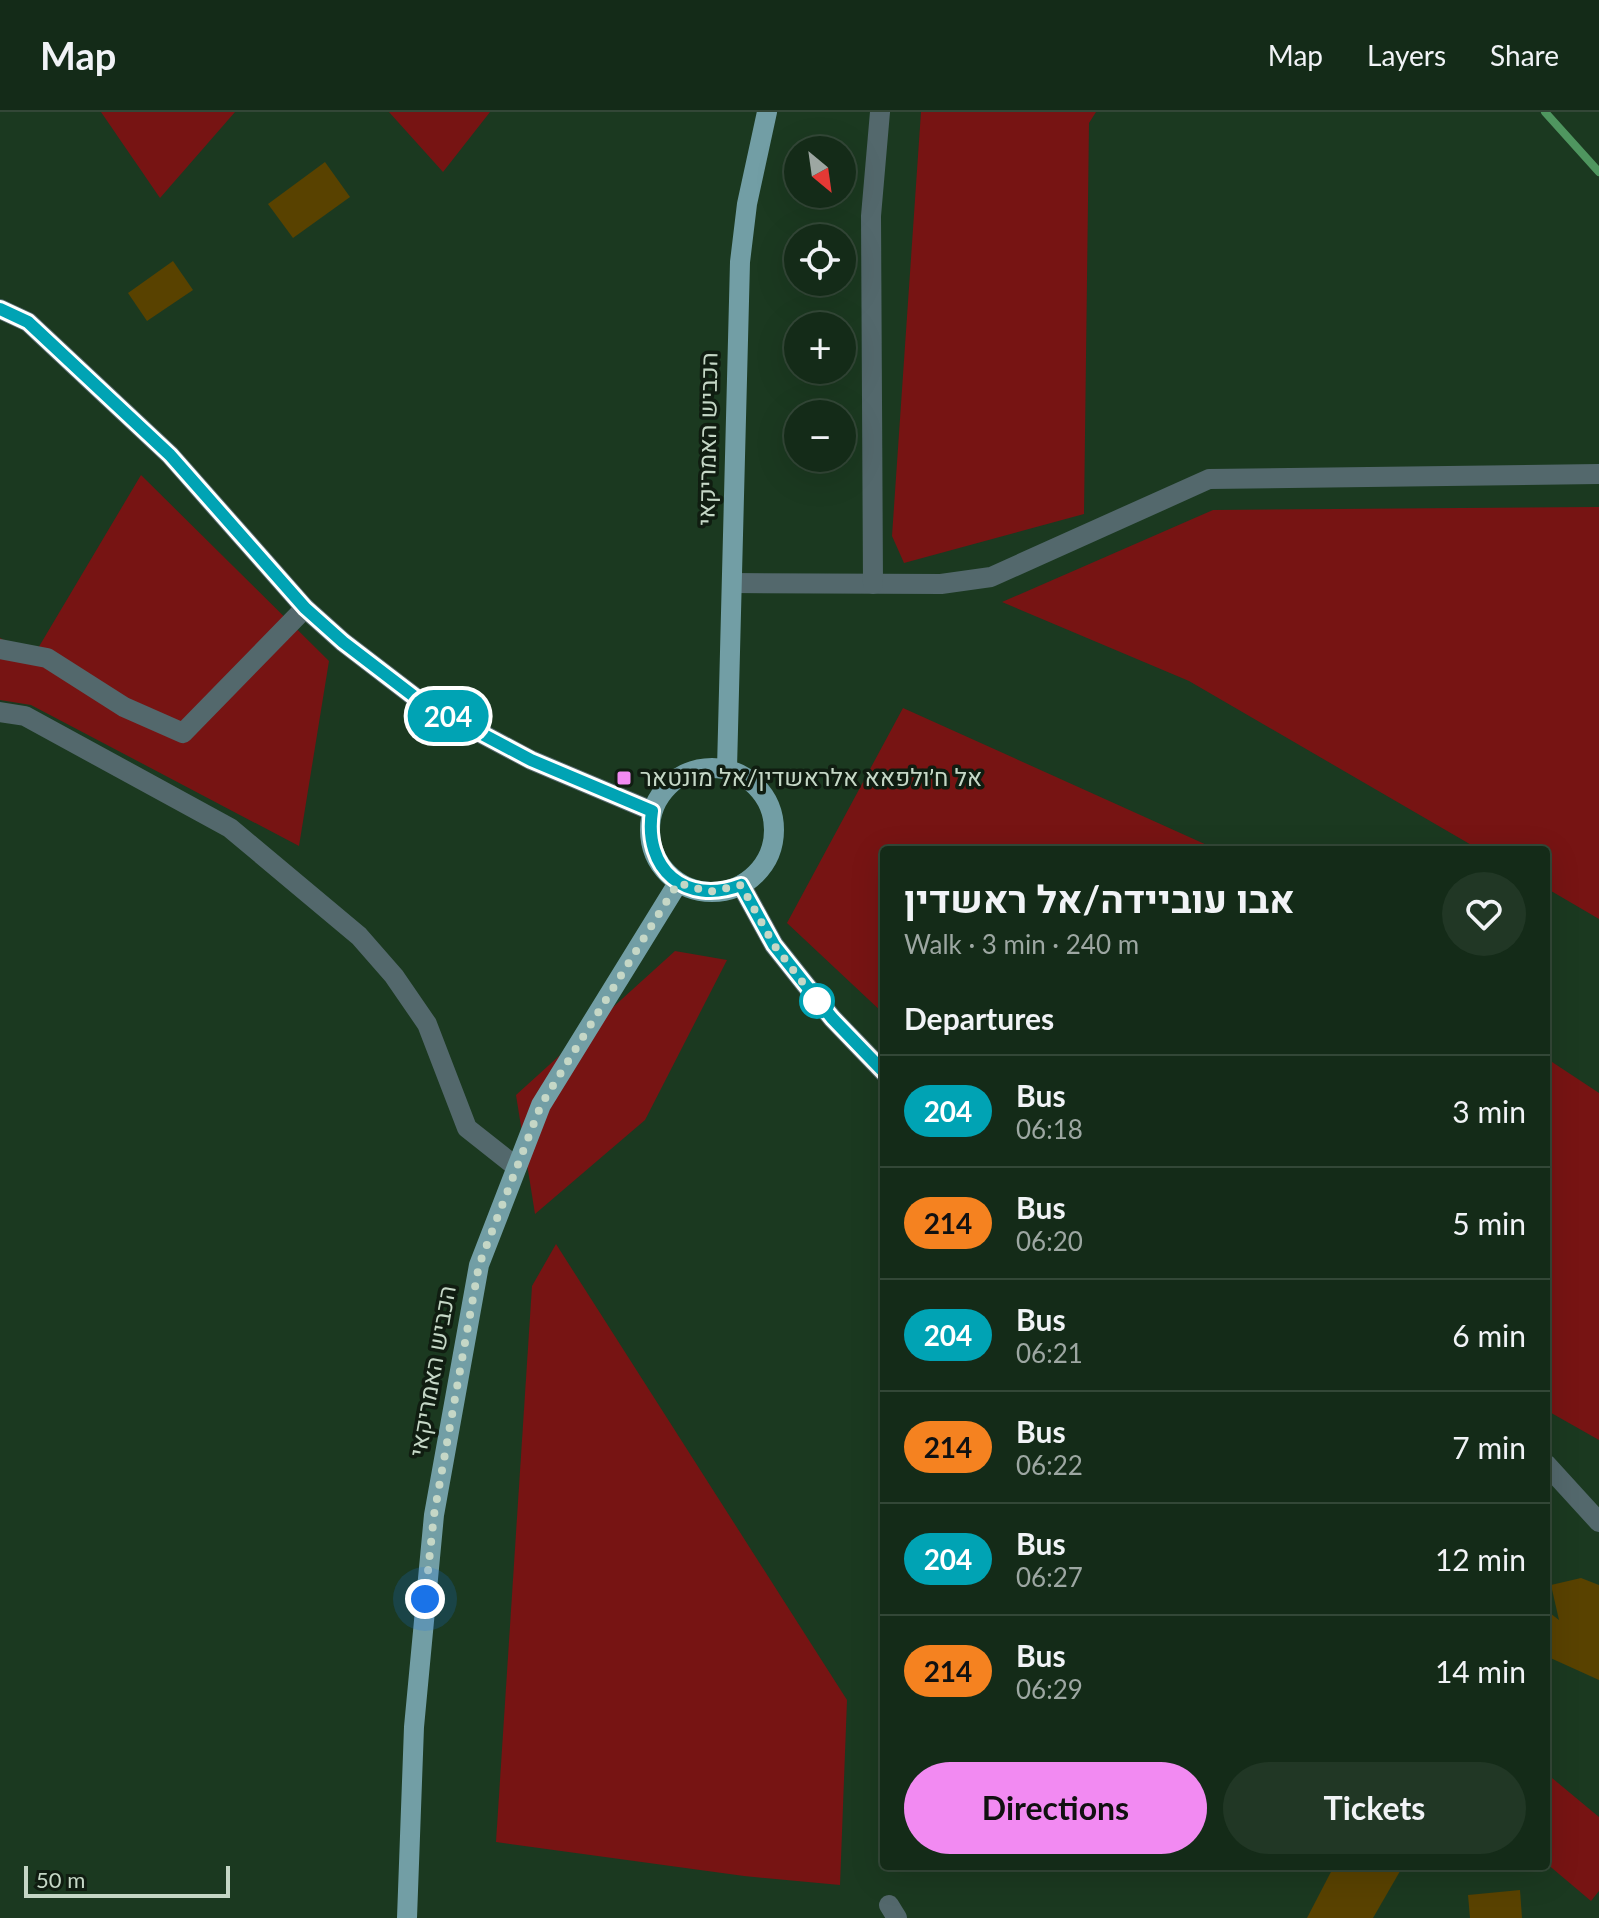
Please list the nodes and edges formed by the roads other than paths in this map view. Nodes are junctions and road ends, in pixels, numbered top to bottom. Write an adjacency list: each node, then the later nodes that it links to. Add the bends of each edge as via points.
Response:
1 (767, 112): 5 (main road, הכביש האמריקאי, via 747,204 736,329)
2 (880, 112): 6 (street, via 871,216)
3 (0, 309): 7 (street, via 28,322 170,455)
4 (1599, 474): 6 (street, via 1209,479 991,577 941,584)
5 (732, 583): 6 (street); 10 (main road, הכביש האמריקאי)
6 (873, 584)
7 (305, 608): 8 (street, via 183,733 124,707 47,658); 11 (street, via 420,701 531,760)
8 (0, 649)
9 (0, 712): 15 (street, via 25,716 230,828 359,936 427,1024 467,1128)
10 (727, 769): 11 (main road, via 690,771 667,787); 13 (main road, via 754,785 772,811 769,854)
11 (652, 811): 12 (main road, via 653,851)
12 (678, 883): 13 (main road, via 709,892); 15 (main road, הכביש האמריקאי, via 541,1105)
13 (741, 885): 14 (street, via 774,945)
14 (880, 1068)
15 (515, 1166): 18 (main road, הכביש האמריקאי, via 479,1265 434,1515 414,1727)
16 (1550, 1468): 17 (street)
17 (1599, 1522)
18 (407, 1918)

